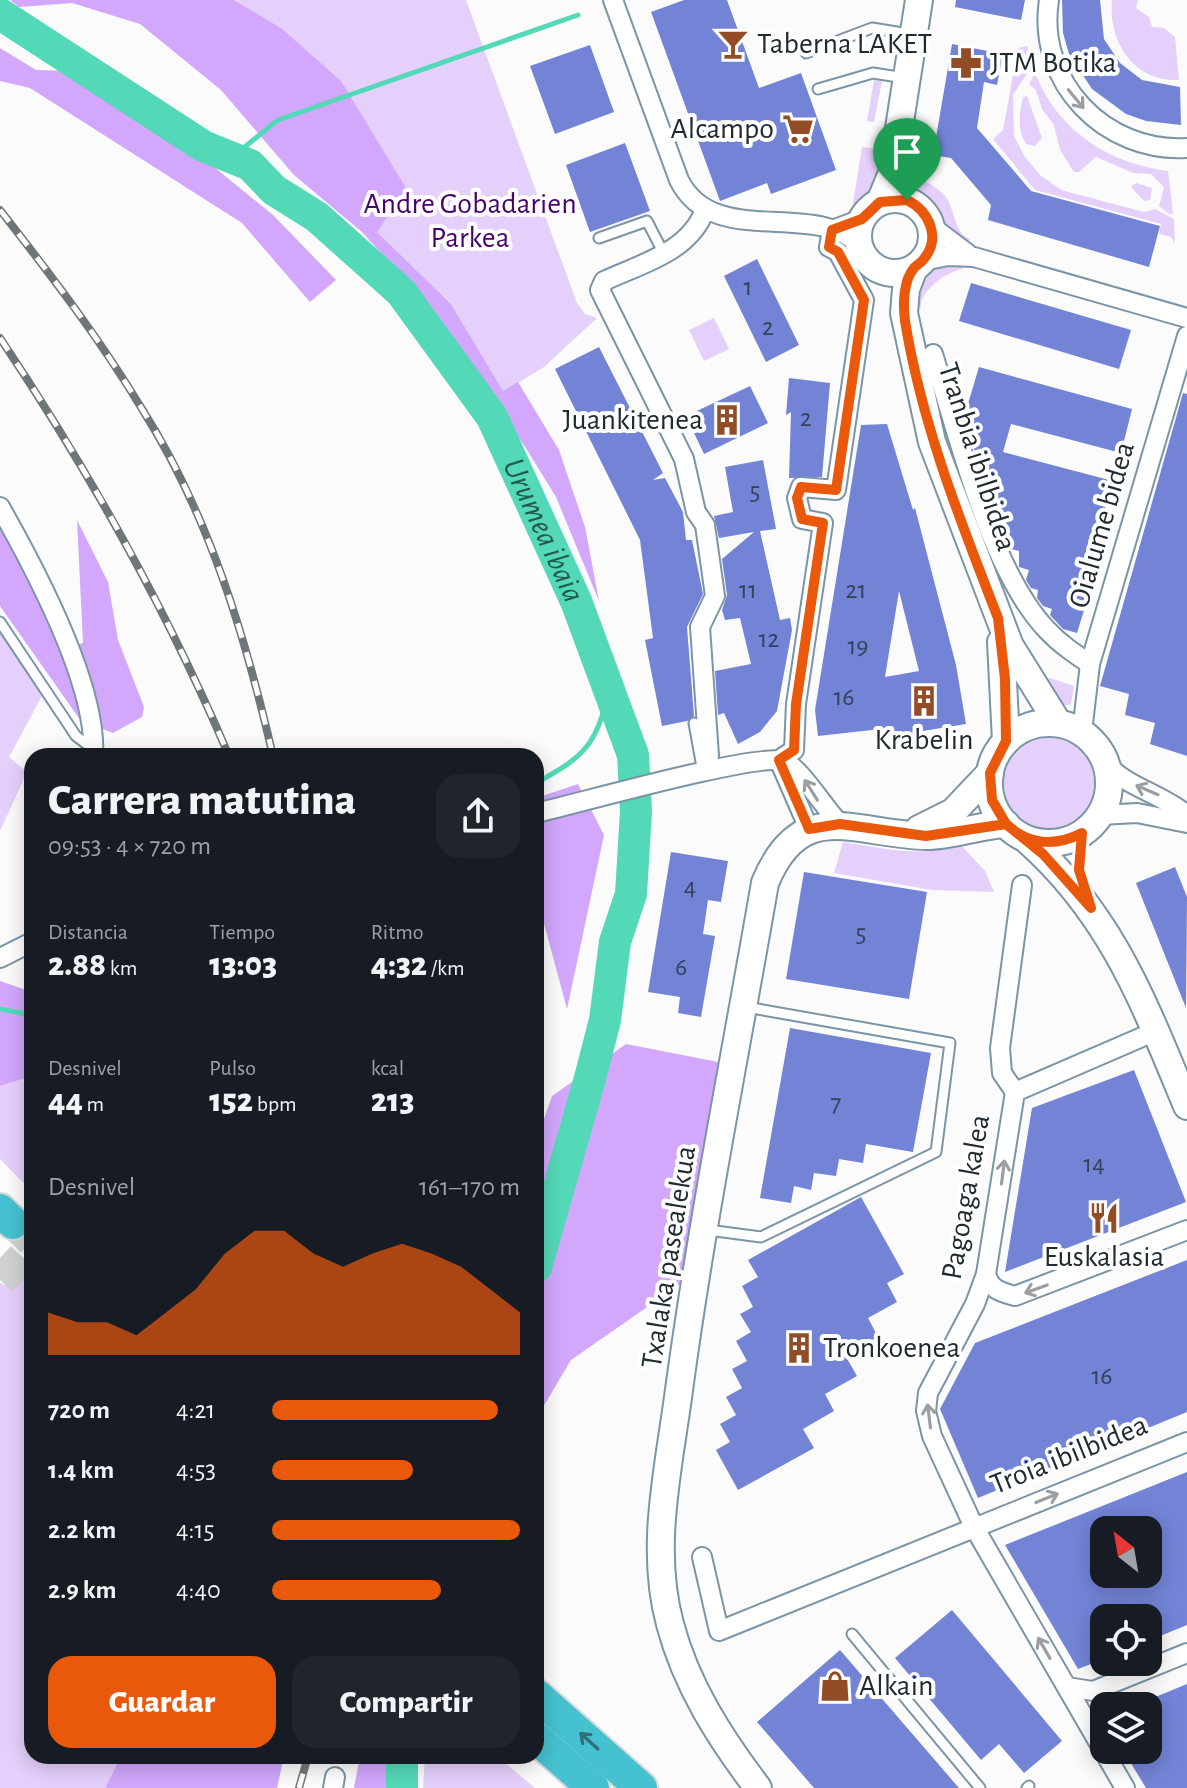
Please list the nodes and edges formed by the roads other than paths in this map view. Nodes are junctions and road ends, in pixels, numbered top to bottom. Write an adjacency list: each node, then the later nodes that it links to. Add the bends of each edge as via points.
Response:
1 (613, 0): 11 (street, via 679,180)
2 (919, 0): 4 (main road)
3 (1049, 0): 8 (street, one-way to 8, via 1053,58 1079,105 1123,137 1157,147)
4 (913, 35): 5 (lane, via 872,28); 6 (main road)
5 (806, 53)
6 (905, 78): 7 (lane, via 873,73); 9 (main road)
7 (818, 89)
8 (1187, 148)
9 (892, 173): 10 (main road); 12 (main road)
10 (907, 200): 12 (main road); 13 (main road, via 918,206)
11 (705, 210): 14 (street); 16 (street, via 686,242)
12 (867, 221): 14 (street); 19 (main road, Tranbia ibilbidea, via 863,254)
13 (931, 226): 17 (street); 18 (main road, Tranbia ibilbidea, via 930,250)
14 (832, 230): 33 (street, via 829,247 838,252 864,300 836,490 801,487 797,498 802,519 823,523 794,750)
15 (599, 238): 16 (lane, via 647,221)
16 (664, 254): 35 (street, via 604,281 600,290 684,459 696,512 705,525 715,596 700,627)
17 (974, 257): 18 (street, via 948,256); 21 (street)
18 (918, 264): 19 (main road, via 896,273); 20 (main road, Tranbia ibilbidea, via 906,289)
19 (879, 269): 20 (main road, Tranbia ibilbidea)
20 (904, 313): 25 (main road, Tranbia ibilbidea, via 932,442)
21 (1187, 318)
22 (1187, 336): 27 (street, Oialume bidea)
23 (933, 354): 27 (street, via 1000,552 1045,629)
24 (0, 507): 32 (street, via 32,563 73,664 93,726)
25 (998, 618): 29 (main road, Tranbia ibilbidea, via 1024,673); 30 (main road, Tranbia ibilbidea)
26 (0, 622): 31 (lane)
27 (1090, 664): 29 (street, Oialume bidea)
28 (694, 723): 35 (lane)
29 (1070, 728): 30 (main road, via 1030,726); 34 (main road, via 1093,741)
30 (1006, 741): 36 (main road)
31 (89, 748)
32 (93, 748)
33 (779, 760): 35 (street); 40 (street, one-way to 33, via 817,801 803,776); 42 (street)
34 (1107, 765): 38 (street, one-way to 34); 41 (main road, via 1109,791)
35 (702, 768): 37 (street)
36 (990, 773): 43 (main road, via 992,800); 44 (main road, via 953,812)
37 (544, 811)
38 (1187, 815)
39 (1187, 823): 41 (street, via 1137,813)
40 (840, 824): 42 (main road); 44 (main road)
41 (1091, 824): 43 (main road, via 1048,843); 46 (main road, via 1079,870)
42 (809, 829): 49 (main road, Txalaka pasealekua, via 777,856 765,883)
43 (1015, 831): 44 (main road); 46 (main road)
44 (905, 833)
45 (1022, 885): 51 (street, via 1000,1048 1002,1073)
46 (1091, 908): 50 (main road, via 1138,987)
47 (24, 946): 48 (street)
48 (0, 958)
49 (743, 1007): 53 (main road, Txalaka pasealekua); 53 (lane, via 950,1043 936,1152 761,1237)
50 (1156, 1031): 51 (street, Pagoaga kalea); 52 (main road)
51 (1015, 1092): 55 (street, Pagoaga kalea, one-way to 51)
52 (1187, 1106)
53 (705, 1229): 66 (main road, Txalaka pasealekua, via 659,1542 670,1624 696,1694 724,1744)
54 (1187, 1230): 55 (street, one-way to 55, via 1015,1296 989,1284)
55 (986, 1274): 57 (street, Pagoaga kalea, one-way to 55, via 932,1436 926,1411 938,1369)
56 (1187, 1442): 57 (street, Troia ibilbidea, one-way to 56)
57 (974, 1527): 58 (street, Troia ibilbidea, via 719,1631); 61 (street, Pagoaga kalea, one-way to 57)
58 (702, 1557)
59 (852, 1634): 67 (lane)
60 (1187, 1653): 61 (street, via 1093,1691)
61 (1067, 1687): 68 (street, Pagoaga kalea)
62 (544, 1702): 65 (highway, one-way to 62)
63 (544, 1745): 64 (highway)
64 (593, 1788)
65 (641, 1788)
66 (758, 1788)
67 (980, 1788)
68 (1125, 1788)

